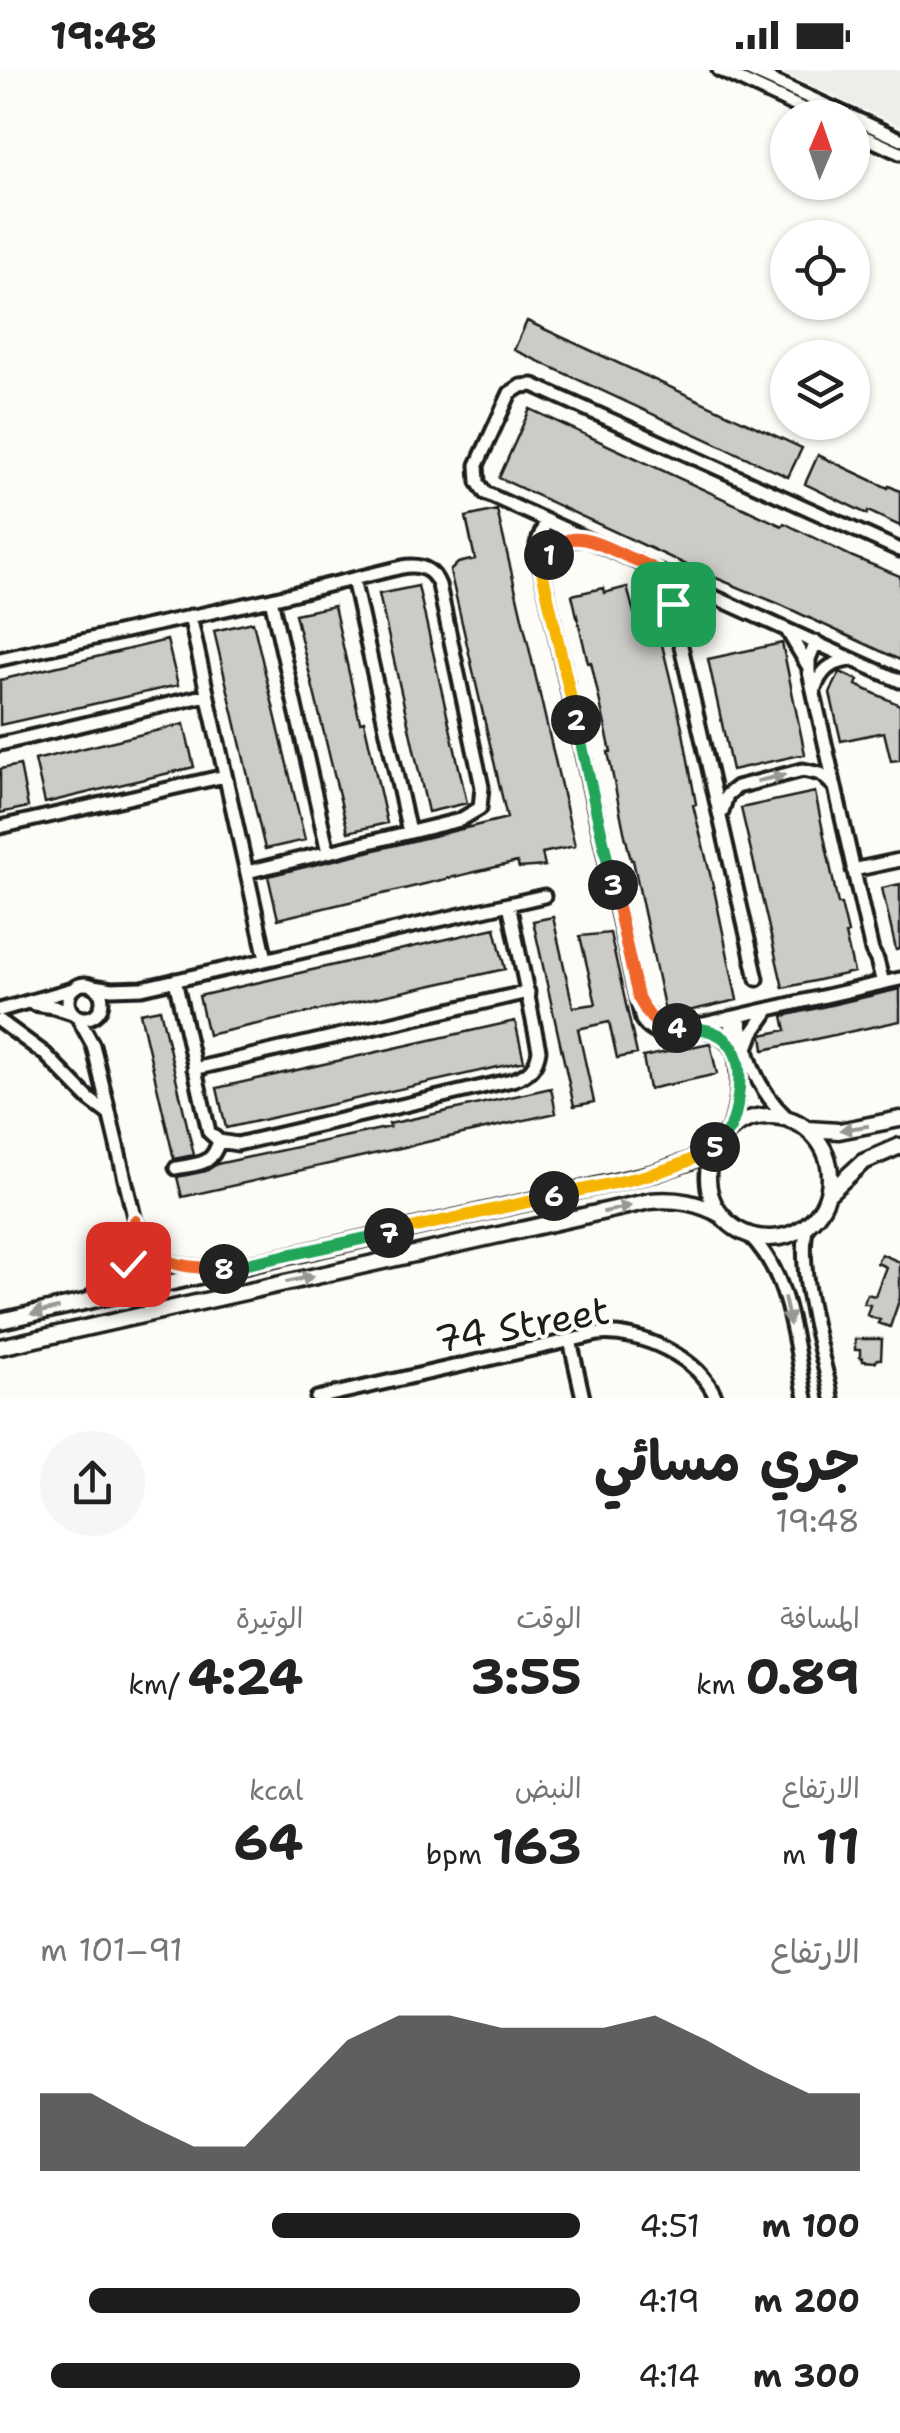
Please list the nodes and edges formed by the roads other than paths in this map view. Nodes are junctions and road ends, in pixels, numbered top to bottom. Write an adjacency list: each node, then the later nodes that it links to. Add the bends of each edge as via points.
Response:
1 (719, 70): 3 (street)
2 (749, 70): 5 (street)
3 (783, 100)
4 (870, 139): 6 (street)
5 (900, 139)
6 (900, 153)
7 (521, 510): 8 (street); 10 (street); 11 (street, via 484,493 477,465 510,393 538,386)
8 (551, 523): 9 (street); 10 (street); 12 (street)
9 (588, 539): 12 (street, via 558,544); 13 (street)
10 (537, 544): 12 (street)
11 (900, 550)
12 (541, 566): 57 (street, via 638,997 658,1024)
13 (656, 570): 15 (street); 18 (street)
14 (353, 580): 17 (street); 34 (street); 34 (street, via 411,571 423,576 441,603 482,799 480,808 460,820)
15 (686, 583): 16 (street); 18 (street); 20 (street)
16 (713, 596): 20 (street); 21 (street)
17 (271, 598): 19 (street); 35 (street)
18 (673, 609): 20 (street)
19 (190, 616): 23 (street); 28 (street)
20 (677, 623): 32 (street)
21 (786, 628): 22 (street); 25 (street)
22 (821, 645): 24 (street); 25 (street); 27 (street)
23 (0, 659)
24 (852, 659): 26 (street); 27 (street, via 826,668)
25 (808, 666): 27 (street)
26 (900, 681)
27 (813, 685): 31 (street)
28 (208, 695): 29 (street); 30 (street)
29 (0, 744)
30 (225, 776): 33 (street); 38 (street)
31 (834, 786): 32 (street, one-way to 31, via 728,796 742,785 809,770); 37 (street)
32 (721, 816): 44 (street)
33 (0, 827)
34 (409, 832): 35 (street)
35 (328, 852): 38 (street)
36 (900, 860): 37 (street)
37 (853, 870): 45 (street)
38 (247, 872): 41 (street)
39 (544, 896): 40 (street)
40 (509, 904): 41 (street); 49 (street)
41 (266, 960): 43 (street)
42 (900, 979): 45 (street)
43 (175, 980): 47 (street); 60 (street)
44 (757, 980)
45 (879, 983): 51 (street)
46 (94, 986): 47 (street); 48 (street); 53 (street, via 101,994)
47 (142, 988): 53 (street)
48 (73, 989): 50 (street); 54 (street, via 68,998)
49 (528, 992): 60 (street); 66 (street, via 539,1050 524,1076 237,1144)
50 (24, 1004): 52 (street); 54 (street)
51 (769, 1009): 55 (street); 58 (street)
52 (0, 1010)
53 (99, 1011): 54 (street, via 87,1018); 59 (street)
54 (74, 1014): 59 (street)
55 (734, 1017): 57 (street); 58 (street)
56 (0, 1021): 61 (street)
57 (694, 1026): 58 (street)
58 (741, 1052): 62 (street); 65 (street)
59 (96, 1054): 61 (street)
60 (194, 1069): 66 (street, via 209,1132)
61 (110, 1115): 72 (street)
62 (787, 1118): 64 (main road); 65 (main road, via 751,1118)
63 (900, 1118): 64 (main road, one-way to 64, via 839,1131)
64 (807, 1129): 70 (main road, via 825,1152)
65 (729, 1130): 67 (main road)
66 (219, 1141): 69 (street, via 210,1160)
67 (716, 1146): 71 (main road, via 709,1190); 75 (main road, via 655,1174)
68 (900, 1146): 70 (main road, via 863,1162)
69 (176, 1168)
70 (828, 1195): 73 (main road)
71 (723, 1216): 74 (main road); 79 (main road, one-way to 71, via 650,1201 691,1202)
72 (135, 1221): 75 (street, via 164,1260); 76 (street, via 128,1264)
73 (807, 1224): 74 (main road, via 772,1238); 84 (street, via 805,1271)
74 (747, 1233): 83 (street, one-way to 83, via 780,1283)
75 (227, 1270): 76 (main road)
76 (86, 1301): 77 (main road, one-way to 77)
77 (0, 1321)
78 (570, 1340): 80 (street, 74 Street); 81 (street); 82 (street, 74 Street, via 617,1333 647,1340 702,1376)
79 (0, 1347)
80 (317, 1398)
81 (582, 1398)
82 (716, 1398)
83 (806, 1398)
84 (832, 1398)

